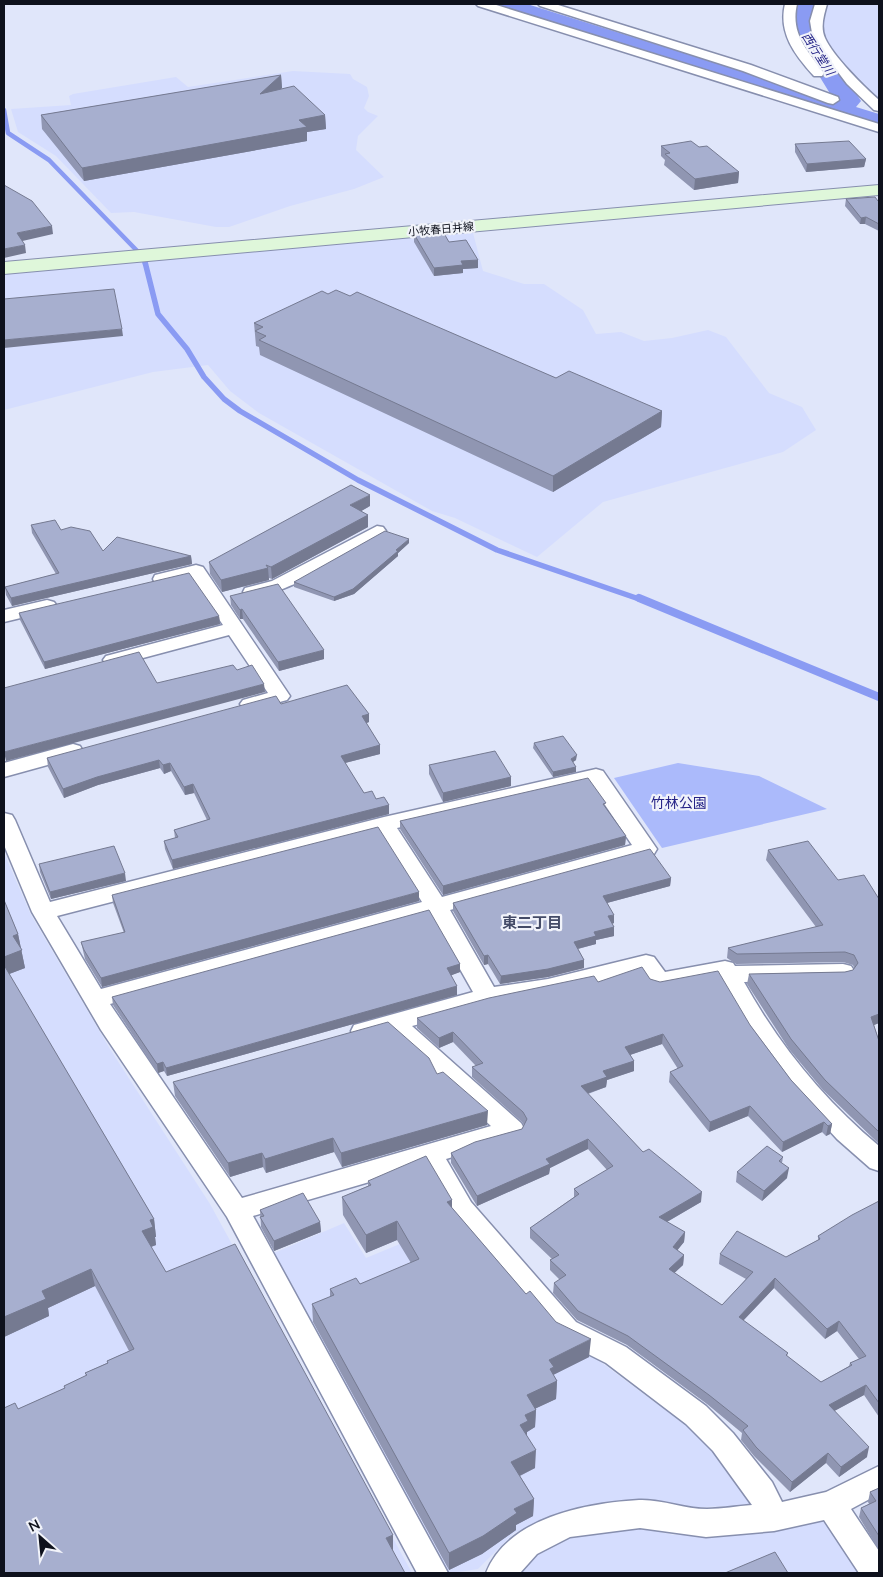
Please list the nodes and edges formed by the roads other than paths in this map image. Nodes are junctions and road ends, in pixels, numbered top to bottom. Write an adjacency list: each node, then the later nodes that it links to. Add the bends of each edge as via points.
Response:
1 (482, 4): 10 (street)
2 (544, 4): 6 (street, via 747,68)
3 (791, 4): 5 (street, via 788,18 794,41)
4 (821, 4): 7 (street, via 816,21 819,39 851,81)
5 (818, 73)
6 (845, 103)
7 (879, 107)
8 (862, 108): 9 (street)
9 (879, 113)
10 (879, 128)
11 (879, 190): 12 (main road, 小牧春日井線)
12 (4, 268)
13 (377, 532): 15 (street, via 280,585)
14 (148, 583): 15 (street, via 204,567)
15 (216, 601): 18 (street)
16 (61, 603): 17 (street)
17 (4, 616)
18 (234, 628): 19 (street); 20 (street, via 280,696)
19 (90, 666)
20 (233, 709)
21 (90, 747): 22 (street)
22 (4, 770)
23 (4, 820): 26 (street)
24 (384, 824): 25 (street); 25 (street, via 596,776 646,849); 26 (street)
25 (436, 906): 29 (street); 30 (street)
26 (43, 912): 30 (street)
27 (843, 972): 28 (street)
28 (728, 975): 29 (street, via 725,968 659,982 646,963 548,987); 34 (street, via 759,1027 798,1081 852,1139)
29 (488, 997): 31 (street)
30 (95, 999): 35 (street, via 164,1089)
31 (393, 1023): 32 (street); 33 (street, via 512,1130)
32 (345, 1036)
33 (430, 1154): 35 (street); 38 (street, via 462,1210 566,1330 616,1355 696,1415 750,1477)
34 (879, 1161)
35 (236, 1210): 39 (street)
36 (879, 1479): 37 (street)
37 (831, 1505): 38 (street); 41 (street)
38 (774, 1517): 40 (street, via 706,1523 640,1514 567,1524 526,1544)
39 (433, 1573)
40 (501, 1573)
41 (876, 1573)

